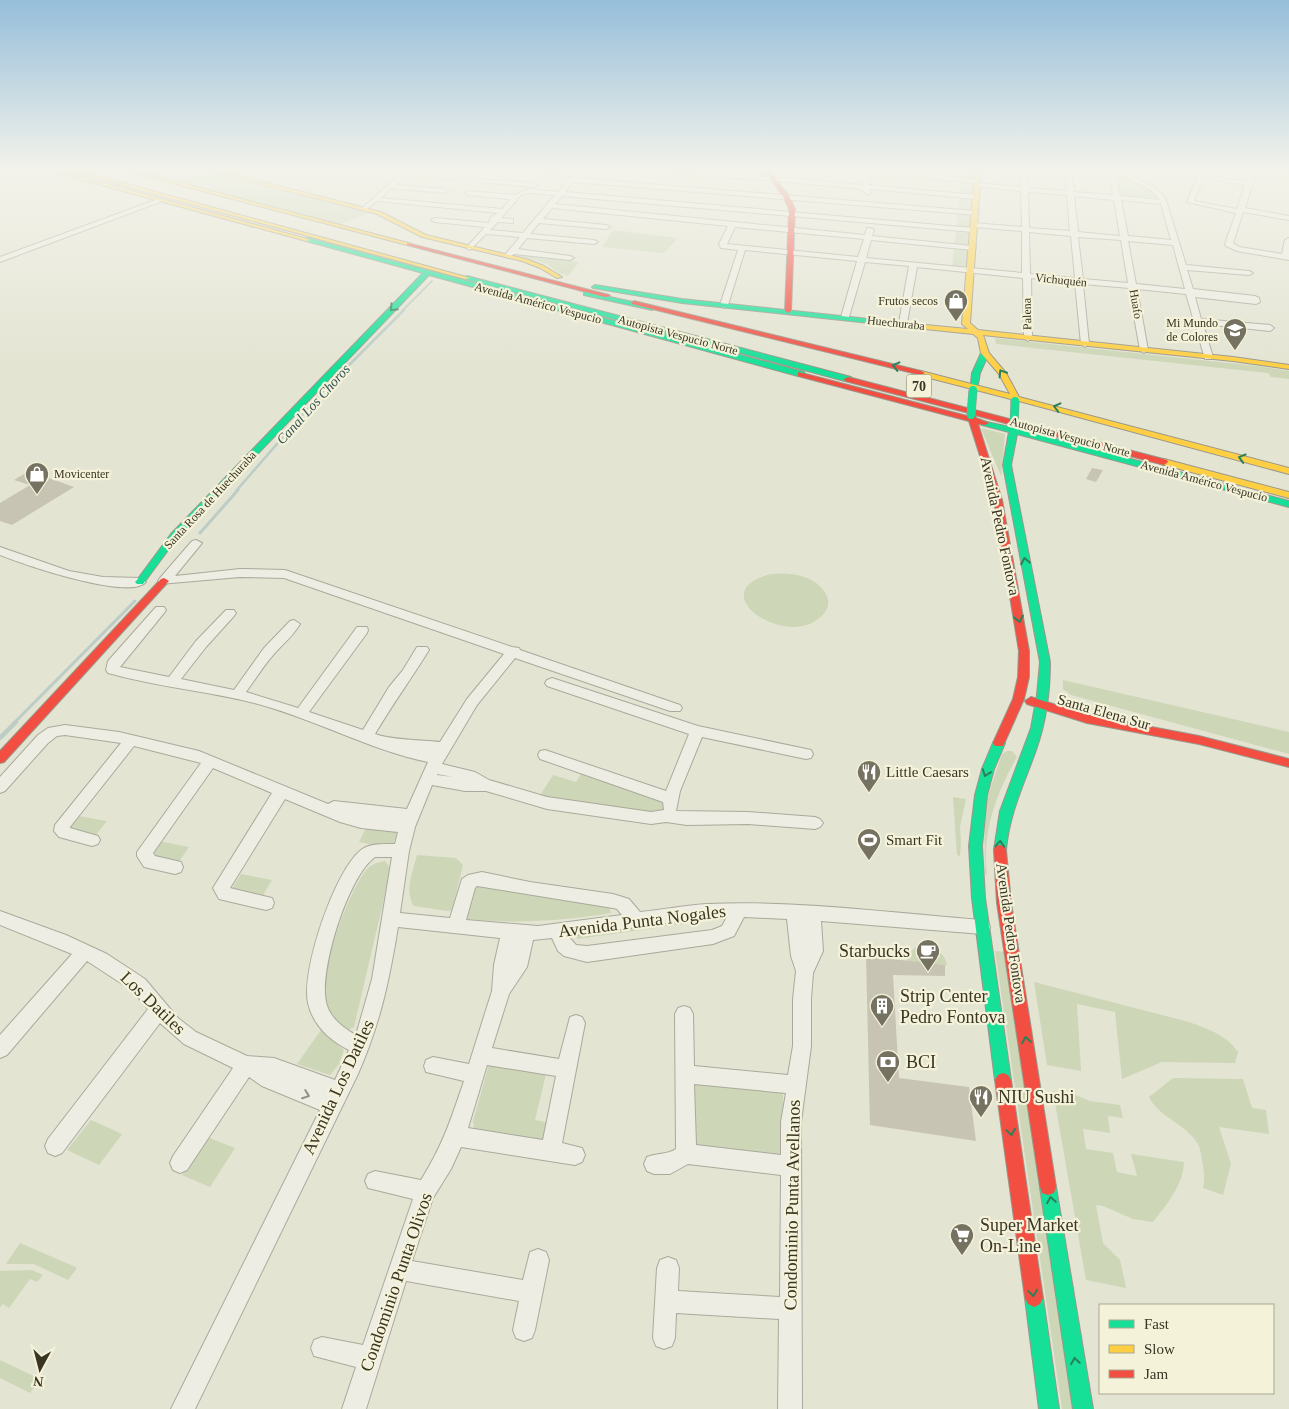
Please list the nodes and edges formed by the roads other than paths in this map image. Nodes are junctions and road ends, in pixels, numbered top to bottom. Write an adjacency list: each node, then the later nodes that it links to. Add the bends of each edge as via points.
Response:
1 (526, 235): 28 (street)
2 (61, 236): 31 (street)
3 (293, 236): 36 (main road, Avenida Américo Vespucio)
4 (304, 236): 40 (main road, Autopista Vespucio Norte / 70)
5 (344, 236): 42 (main road, Autopista Vespucio Norte / 70)
6 (375, 236): 45 (main road, Avenida Américo Vespucio)
7 (424, 236): 24 (main road, Huechuraba)
8 (481, 236): 24 (street)
9 (533, 236): 22 (street)
10 (727, 236): 25 (street, Vichuquén, via 723,246)
11 (791, 236): 27 (main road)
12 (843, 236): 19 (street)
13 (973, 236): 26 (main road)
14 (1026, 236): 38 (street, Palena)
15 (1074, 236): 39 (street)
16 (1096, 236): 20 (street)
17 (1174, 236): 23 (street)
18 (1232, 236): 30 (street, via 1232,247)
19 (868, 238): 26 (street); 32 (street)
20 (1124, 238): 23 (street); 41 (street, Huafo)
21 (1289, 240): 30 (street)
22 (594, 242)
23 (1176, 243): 34 (street)
24 (470, 248): 28 (main road, Huechuraba)
25 (742, 248): 27 (street, Vichuquén); 44 (street)
26 (972, 248): 35 (main road)
27 (790, 253): 32 (street, Vichuquén); 46 (main road)
28 (510, 254): 29 (street); 44 (main road, Huechuraba, via 576,283 649,297)
29 (570, 258)
30 (1287, 258)
31 (0, 260)
32 (862, 260): 33 (street, Vichuquén); 47 (street)
33 (913, 265): 35 (street, Vichuquén); 50 (street)
34 (1183, 267): 37 (street); 43 (street)
35 (970, 271): 38 (street, Vichuquén); 52 (main road, via 966,323)
36 (427, 273): 48 (main road, Avenida Américo Vespucio); 74 (main road, Santa Rosa de Huechuraba, one-way to 74, via 174,536)
37 (1249, 274)
38 (1026, 276): 39 (street, Vichuquén); 53 (street, Palena)
39 (1079, 282): 41 (street, Vichuquén); 54 (street)
40 (488, 283): 48 (main road); 69 (main road, Autopista Vespucio Norte / 70)
41 (1133, 287): 43 (street, Vichuquén); 55 (street, Huafo)
42 (549, 288): 45 (main road); 68 (main road, Autopista Vespucio Norte / 70)
43 (1190, 293): 43 (street, Vichuquén, via 1200,296 1256,302 1256,298); 49 (street)
44 (724, 306): 46 (main road, Huechuraba)
45 (652, 308): 60 (main road, Avenida Américo Vespucio, one-way to 45)
46 (788, 311): 47 (main road, Huechuraba)
47 (845, 317): 50 (main road, Huechuraba)
48 (592, 318): 63 (main road, Avenida Américo Vespucio)
49 (1198, 321): 51 (street); 57 (street)
50 (903, 323): 52 (main road, Huechuraba)
51 (1270, 328)
52 (974, 332): 53 (main road, Huechuraba); 56 (main road, via 981,337)
53 (1028, 338): 54 (main road, Huechuraba)
54 (1085, 344): 55 (main road, Huechuraba)
55 (1144, 350): 57 (main road, Huechuraba)
56 (985, 353): 59 (main road, Avenida Pedro Fontova); 62 (main road, one-way to 56, via 1002,373)
57 (1208, 356): 58 (main road, Huechuraba)
58 (1289, 367)
59 (976, 373): 60 (main road, via 963,378); 61 (main road, Avenida Pedro Fontova)
60 (943, 378): 61 (main road, Avenida Américo Vespucio)
61 (974, 388): 62 (main road, Avenida Américo Vespucio); 63 (main road, Avenida Pedro Fontova, bridge)
62 (1015, 399): 64 (main road, Avenida Pedro Fontova, bridge); 67 (main road, Avenida Américo Vespucio, one-way to 62, via 1100,418)
63 (972, 417): 64 (main road, Avenida Américo Vespucio); 83 (main road, Avenida Pedro Fontova, one-way to 83, via 998,500 1022,635 1025,668)
64 (1014, 428): 65 (main road, Avenida Américo Vespucio); 66 (main road, Avenida Pedro Fontova)
65 (1046, 439): 66 (main road, via 1025,442); 70 (main road, Avenida Américo Vespucio)
66 (1008, 452): 85 (main road, Avenida Pedro Fontova, one-way to 66, via 1045,662 1007,465)
67 (1289, 471)
68 (1289, 483)
69 (1289, 497)
70 (1289, 504)
71 (196, 543): 73 (street, Santa Rosa de Huechuraba)
72 (0, 550): 74 (street, via 62,574 113,582)
73 (164, 581): 74 (main road); 80 (street, via 240,573 285,574); 94 (main road, Santa Rosa de Huechuraba)
74 (140, 582)
75 (160, 610): 81 (street, via 112,668 117,672)
76 (230, 613): 81 (street)
77 (294, 624): 84 (street, via 269,651)
78 (362, 630): 87 (street)
79 (422, 650): 89 (street)
80 (514, 651): 86 (street); 98 (street, Avenida Los Datiles, via 472,702)
81 (172, 682): 84 (street)
82 (552, 683): 88 (street)
83 (1021, 692): 85 (main road, Santa Elena Sur); 91 (main road, Avenida Pedro Fontova)
84 (238, 694): 87 (street)
85 (1043, 701): 96 (main road, Avenida Pedro Fontova); 97 (main road, Santa Elena Sur, via 1137,720 1186,737)
86 (675, 708)
87 (301, 713): 89 (street)
88 (697, 731): 92 (street); 101 (street)
89 (366, 737): 98 (street)
90 (131, 740): 95 (street); 99 (street, via 73,731 53,732); 105 (street, via 63,825 64,833)
91 (997, 749): 96 (main road, via 1013,749); 116 (main road, Avenida Pedro Fontova, one-way to 116, via 979,795 974,825 974,865)
92 (806, 754)
93 (545, 755): 101 (street)
94 (0, 759)
95 (211, 760): 100 (street); 107 (street, via 145,852 144,856 150,862)
96 (1025, 761): 158 (main road, Avenida Pedro Fontova, one-way to 96, via 1001,881 1002,824)
97 (1289, 763)
98 (436, 764): 102 (street, via 465,785 486,785 547,803 651,818); 103 (street, Avenida Los Datiles)
99 (0, 787)
100 (281, 792): 103 (street, via 351,819); 108 (street, via 220,888 225,894)
101 (671, 799): 102 (street)
102 (666, 816): 104 (street)
103 (409, 822): 106 (street, Avenida Los Datiles)
104 (815, 823)
105 (92, 840)
106 (401, 851): 113 (street, Avenida Los Datiles); 125 (street, via 375,851 361,859 329,924 317,968 316,1000 323,1018 335,1033)
107 (175, 867)
108 (266, 903)
109 (739, 910): 110 (street, Avenida Punta Nogales); 114 (street, Avenida Punta Nogales); 117 (street, via 728,930 713,937 587,954 565,948)
110 (795, 912): 111 (street, Avenida Punta Nogales); 120 (street)
111 (812, 914): 116 (street, Avenida Punta Nogales); 120 (street, Condominio Punta Avellanos, via 814,951)
112 (0, 918): 119 (street, Los Datiles)
113 (391, 919): 115 (street, Avenida Punta Nogales); 125 (street, Avenida Los Datiles, via 374,1010)
114 (635, 919): 115 (street, via 623,904 613,901 482,879 468,884); 117 (street, Avenida Punta Nogales)
115 (456, 926): 118 (street, Avenida Punta Nogales)
116 (982, 927): 157 (main road, Avenida Pedro Fontova, one-way to 157)
117 (557, 930): 118 (street, Avenida Punta Nogales)
118 (518, 933): 121 (street, via 505,954); 121 (street, Condominio Punta Olivos, via 518,967)
119 (85, 951): 122 (street, Los Datiles, via 129,976); 126 (street)
120 (805, 971): 132 (street, Condominio Punta Avellanos, via 802,1046)
121 (501, 991): 128 (street, Condominio Punta Olivos)
122 (160, 1008): 127 (street, Los Datiles, via 172,1024 190,1038); 135 (street)
123 (684, 1014): 131 (street)
124 (576, 1023): 130 (street)
125 (361, 1047): 133 (street, Avenida Los Datiles)
126 (0, 1049)
127 (246, 1064): 133 (street, Los Datiles, via 269,1080); 139 (street)
128 (478, 1065): 129 (street); 130 (street); 134 (street, Condominio Punta Olivos)
129 (432, 1066)
130 (566, 1069): 136 (street)
131 (686, 1074): 132 (street); 137 (street)
132 (795, 1084): 141 (street, Condominio Punta Avellanos)
133 (336, 1098): 154 (street, Avenida Los Datiles)
134 (456, 1136): 136 (street); 143 (street, Condominio Punta Olivos)
135 (55, 1146)
136 (550, 1152): 138 (street)
137 (686, 1154): 140 (street, via 670,1164); 141 (street)
138 (575, 1155)
139 (180, 1163)
140 (654, 1164)
141 (790, 1166): 149 (street, Condominio Punta Avellanos)
142 (374, 1181): 143 (street)
143 (426, 1191): 146 (street, Condominio Punta Olivos)
144 (538, 1260): 147 (street)
145 (668, 1268): 148 (street)
146 (399, 1269): 147 (street); 153 (street, Condominio Punta Olivos)
147 (531, 1292): 150 (street)
148 (666, 1300): 149 (street); 151 (street)
149 (789, 1309): 156 (street, Condominio Punta Avellanos)
150 (524, 1330)
151 (664, 1338)
152 (322, 1348): 153 (street)
153 (369, 1358): 155 (street, Condominio Punta Olivos)
154 (182, 1409)
155 (354, 1409)
156 (790, 1409)
157 (1049, 1409)
158 (1083, 1409)

